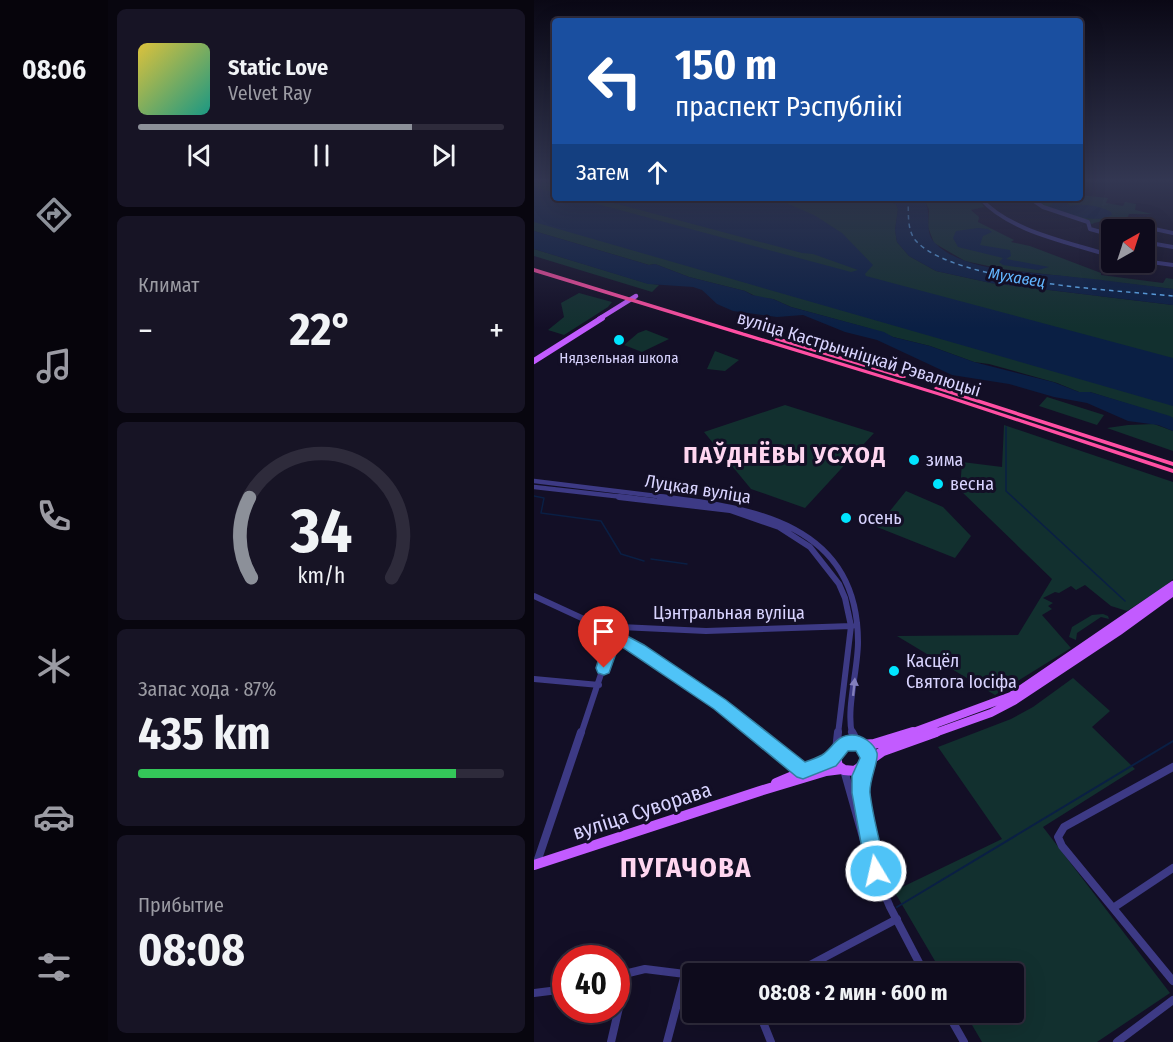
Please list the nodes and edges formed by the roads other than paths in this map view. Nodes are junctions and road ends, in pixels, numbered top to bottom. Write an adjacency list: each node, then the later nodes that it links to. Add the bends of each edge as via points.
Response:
1 (1034, 231): 4 (street)
2 (1155, 244): 3 (street)
3 (1173, 247)
4 (1101, 252)
5 (1155, 263): 7 (street)
6 (534, 266): 9 (highway, вуліца Кастрычніцкай Рэвалюцыі)
7 (1173, 266)
8 (534, 270): 9 (highway, вуліца Кастрычніцкай Рэвалюцыі)
9 (633, 298): 10 (main road); 11 (highway, вуліца Кастрычніцкай Рэвалюцыі)
10 (534, 361)
11 (1000, 411): 12 (highway, вуліца Кастрычніцкай Рэвалюцыі); 13 (highway, вуліца Кастрычніцкай Рэвалюцыі)
12 (1173, 464)
13 (1173, 471)
14 (534, 482): 16 (street, Луцкая вуліца)
15 (534, 487): 16 (street, Луцкая вуліца)
16 (687, 503): 20 (street, Луцкая вуліца, via 761,519 810,547 839,584); 21 (street, Луцкая вуліца, via 716,503 748,510 809,538 845,579)
17 (1173, 585): 27 (main road, via 1011,696 927,728 874,744)
18 (1173, 592): 29 (main road, via 1014,701 991,713 900,744)
19 (534, 596): 22 (street, Цэнтральная вуліца)
20 (851, 626): 21 (street, Цэнтральная вуліца); 23 (street, Цэнтральная вуліца, via 706,631); 28 (street, Луцкая вуліца)
21 (858, 626): 27 (street, Луцкая вуліца, one-way to 21, via 850,723)
22 (599, 627): 23 (street, Цэнтральная вуліца); 24 (street)
23 (620, 628): 24 (street)
24 (614, 635): 26 (street); 32 (street, via 720,705)
25 (534, 679): 26 (street)
26 (598, 685): 34 (street)
27 (860, 744): 28 (main road, via 843,745); 29 (main road, via 868,753)
28 (836, 753): 31 (main road, via 836,762); 32 (main road, вуліца Суворава, via 826,762)
29 (866, 764): 31 (main road, via 855,771); 36 (street, via 861,793)
30 (1173, 767): 37 (street, via 1064,827 1058,834 1062,846)
31 (843, 769): 33 (main road, вуліца Суворава); 36 (street, via 856,822)
32 (803, 771): 33 (main road, вуліца Суворава)
33 (760, 791): 34 (main road, вуліца Суворава)
34 (535, 866)
35 (1173, 868): 37 (street)
36 (876, 871): 38 (street)
37 (1113, 908): 43 (street)
38 (897, 919): 39 (street); 40 (street)
39 (814, 963)
40 (919, 963)
41 (630, 973): 42 (street, via 652,969)
42 (682, 973)
43 (1173, 981)
44 (552, 991): 45 (street)
45 (534, 993)
46 (682, 997): 52 (street)
47 (1173, 1000): 55 (street)
48 (615, 1023): 51 (street)
49 (763, 1023): 53 (street)
50 (953, 1023): 54 (street)
51 (611, 1042)
52 (668, 1042)
53 (771, 1042)
54 (964, 1042)
55 (1117, 1042)

